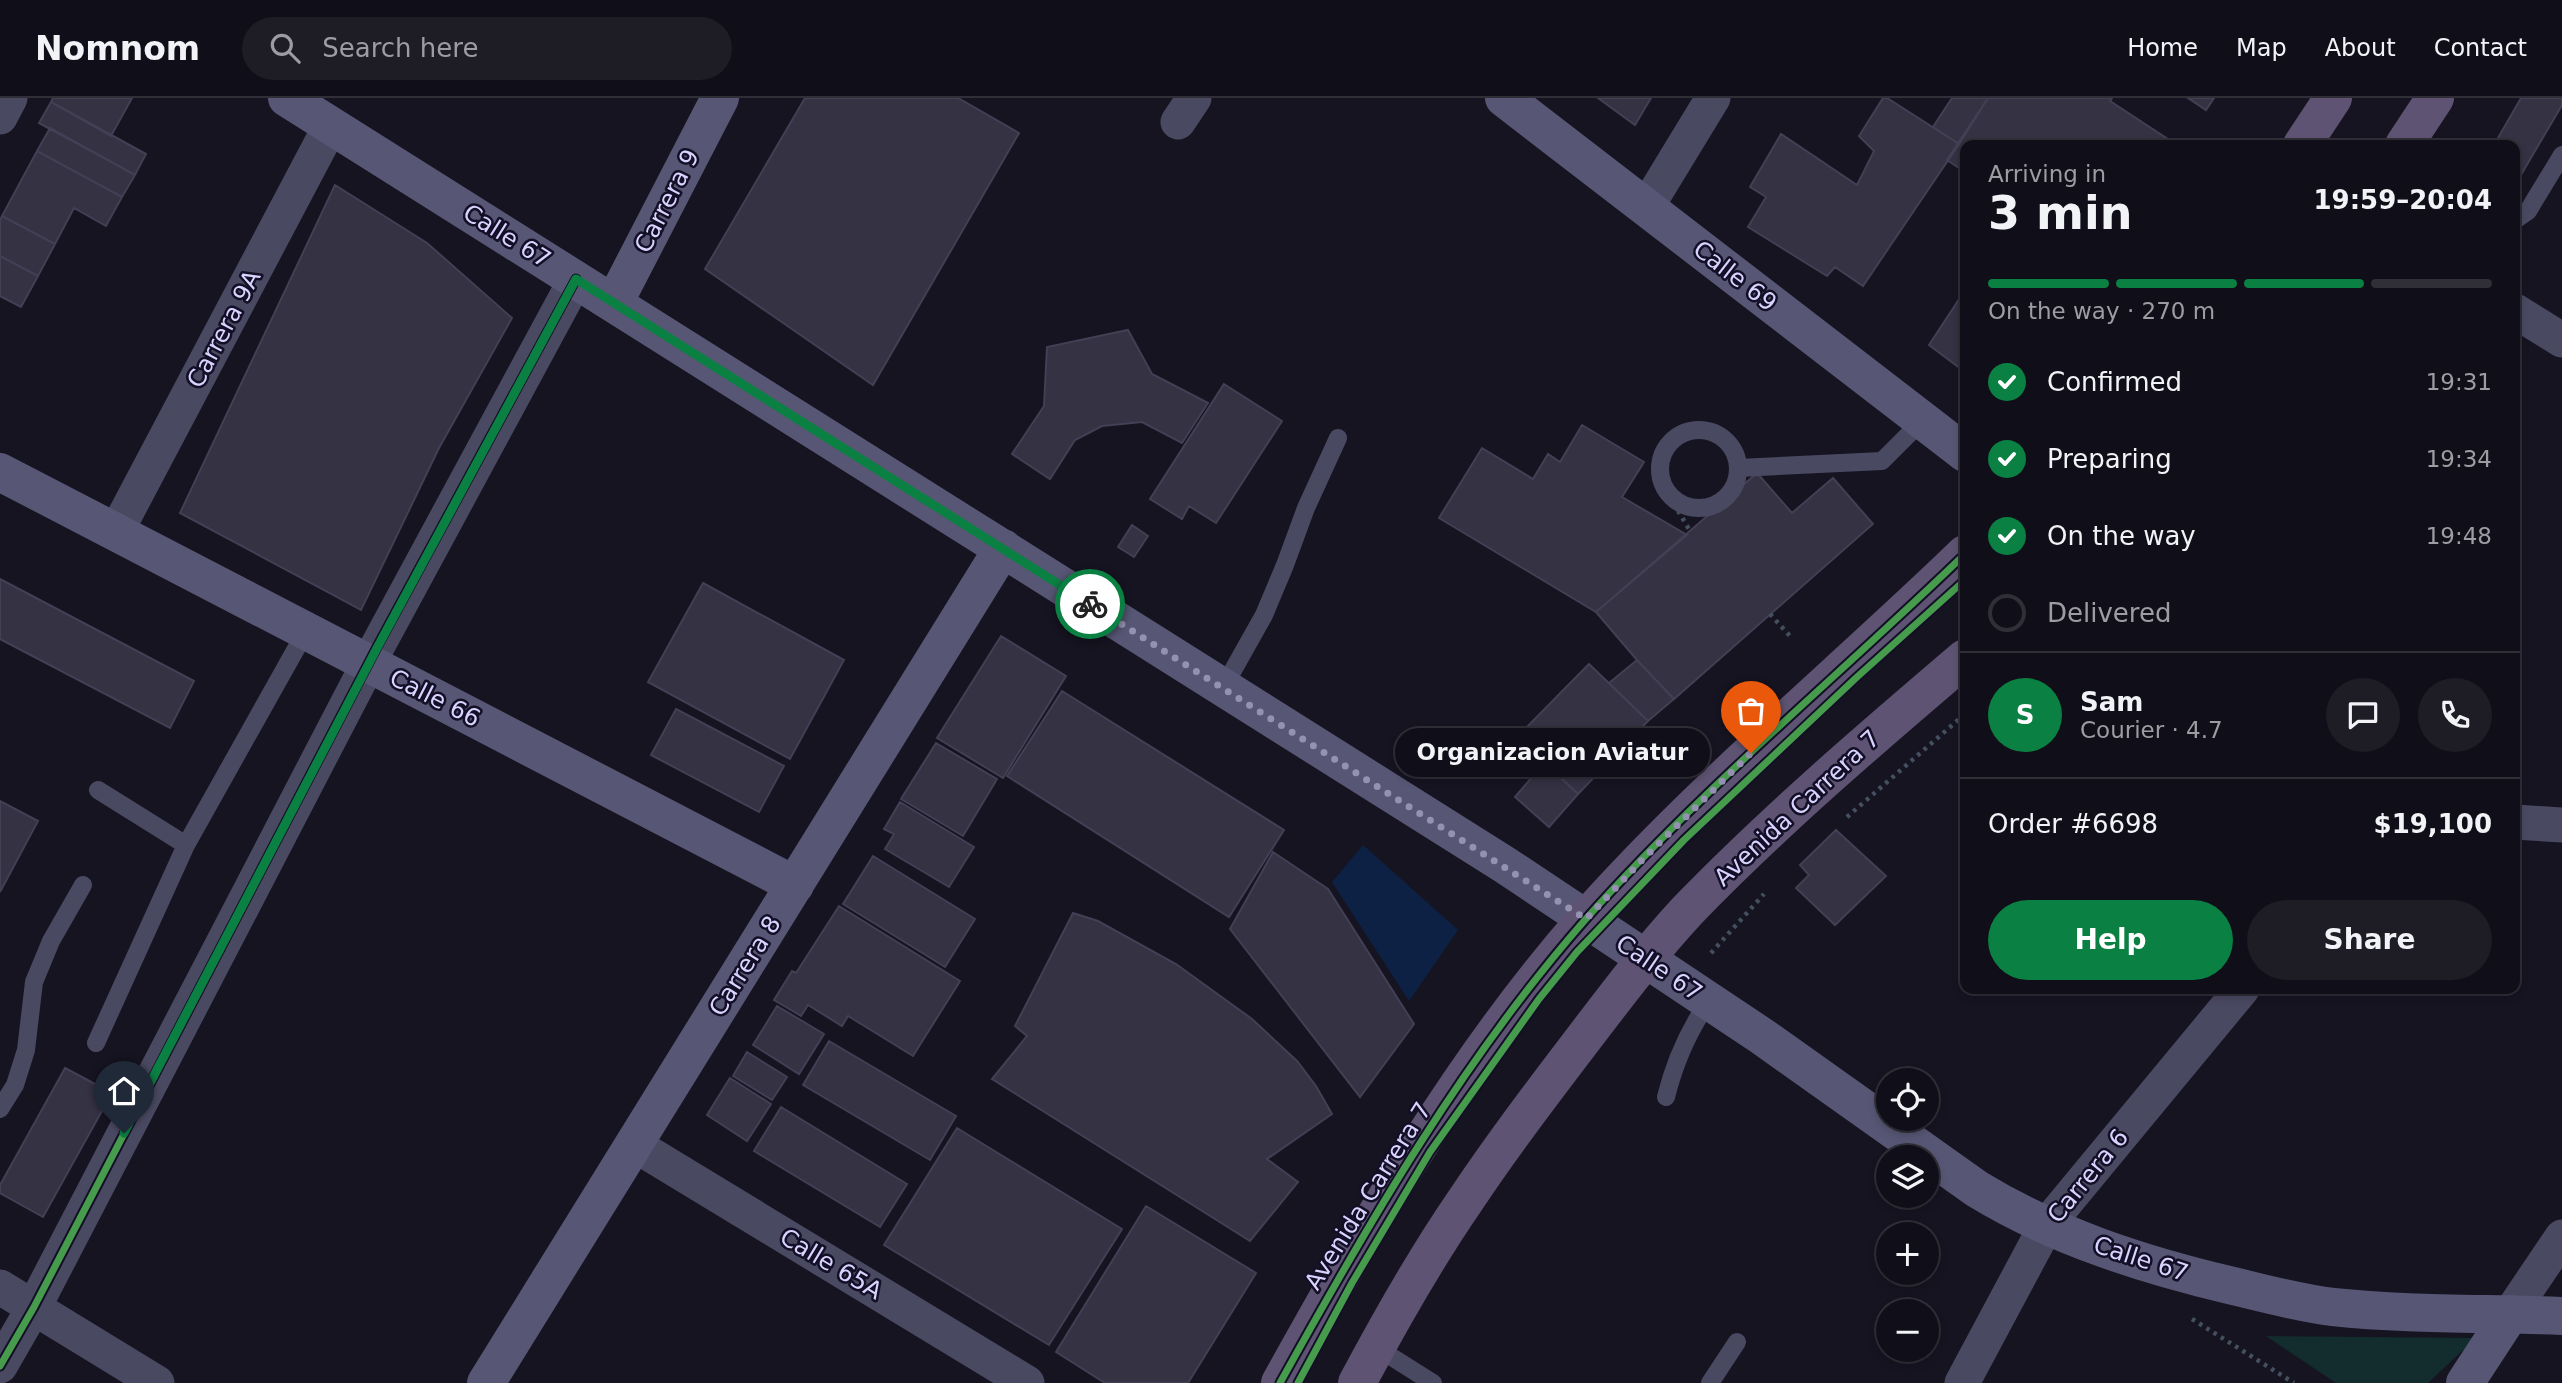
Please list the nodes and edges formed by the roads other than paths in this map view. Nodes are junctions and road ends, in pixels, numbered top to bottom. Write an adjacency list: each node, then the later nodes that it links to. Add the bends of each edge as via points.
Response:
1 (10, 98): 8 (street)
2 (287, 98): 9 (street, Calle 67)
3 (720, 98): 16 (street, Carrera 9)
4 (1504, 98): 13 (street, Calle 69)
5 (1713, 98): 13 (street)
6 (2333, 98): 10 (main road)
7 (2435, 98): 11 (main road)
8 (0, 117)
9 (331, 125): 15 (street, Calle 67); 24 (street, Carrera 9A)
10 (2305, 140)
11 (2407, 140)
12 (2562, 155): 14 (lane)
13 (1646, 208): 19 (street, Calle 69)
14 (2520, 217)
15 (576, 279): 16 (street, Calle 67); 29 (street)
16 (614, 303): 25 (street, Calle 67)
17 (2520, 314): 18 (street)
18 (2562, 340)
19 (1923, 420): 21 (street, Calle 69); 22 (lane, via 1882,461)
20 (1338, 439): 30 (lane, via 1264,615)
21 (1960, 449)
22 (1738, 468): 22 (lane, via 1737,481 1722,501 1697,508 1673,499 1665,489 1660,464 1672,441 1694,430 1720,436 1736,455)
23 (0, 472): 24 (street, Calle 66)
24 (116, 532): 27 (street, Calle 66)
25 (1003, 548): 30 (street, Calle 67); 36 (street, Carrera 8)
26 (1960, 559): 37 (main road, Avenida Carrera 7, via 1720,783)
27 (306, 631): 29 (street, Calle 66); 34 (lane)
28 (1960, 662): 38 (main road, Avenida Carrera 7, via 1722,876)
29 (368, 664): 36 (street, Calle 66); 48 (street)
30 (1223, 688): 37 (street, Calle 67)
31 (98, 790): 34 (lane)
32 (2520, 822): 33 (street)
33 (2562, 825)
34 (186, 845): 41 (lane)
35 (83, 885): 43 (lane, via 34,982 26,1050 15,1085)
36 (795, 886): 44 (street, Carrera 8)
37 (1586, 919): 38 (street, Calle 67); 57 (main road, Avenida Carrera 7, via 1516,1006 1415,1151)
38 (1646, 959): 40 (street, Calle 67); 52 (main road, Avenida Carrera 7, via 1465,1201)
39 (2238, 994): 45 (street, Carrera 6)
40 (1709, 1001): 42 (lane, via 1674,1067); 45 (street, Calle 67, via 1977,1189)
41 (96, 1043)
42 (1667, 1097)
43 (0, 1109)
44 (635, 1146): 55 (street, Carrera 8); 56 (street, Calle 65A)
45 (2046, 1226): 49 (street, Calle 67, via 2147,1264 2273,1296 2332,1307); 61 (street, Carrera 6)
46 (2562, 1237): 49 (street)
47 (0, 1287): 48 (street)
48 (34, 1307): 53 (street); 54 (street)
49 (2510, 1314): 50 (street, Calle 67); 62 (street)
50 (2562, 1316)
51 (1737, 1342): 60 (lane)
52 (1376, 1347): 58 (main road, Avenida Carrera 7); 59 (lane)
53 (0, 1366)
54 (157, 1383)
55 (486, 1383)
56 (1027, 1383)
57 (1280, 1383)
58 (1356, 1383)
59 (1433, 1383)
60 (1710, 1383)
61 (1962, 1383)
62 (2465, 1383)

